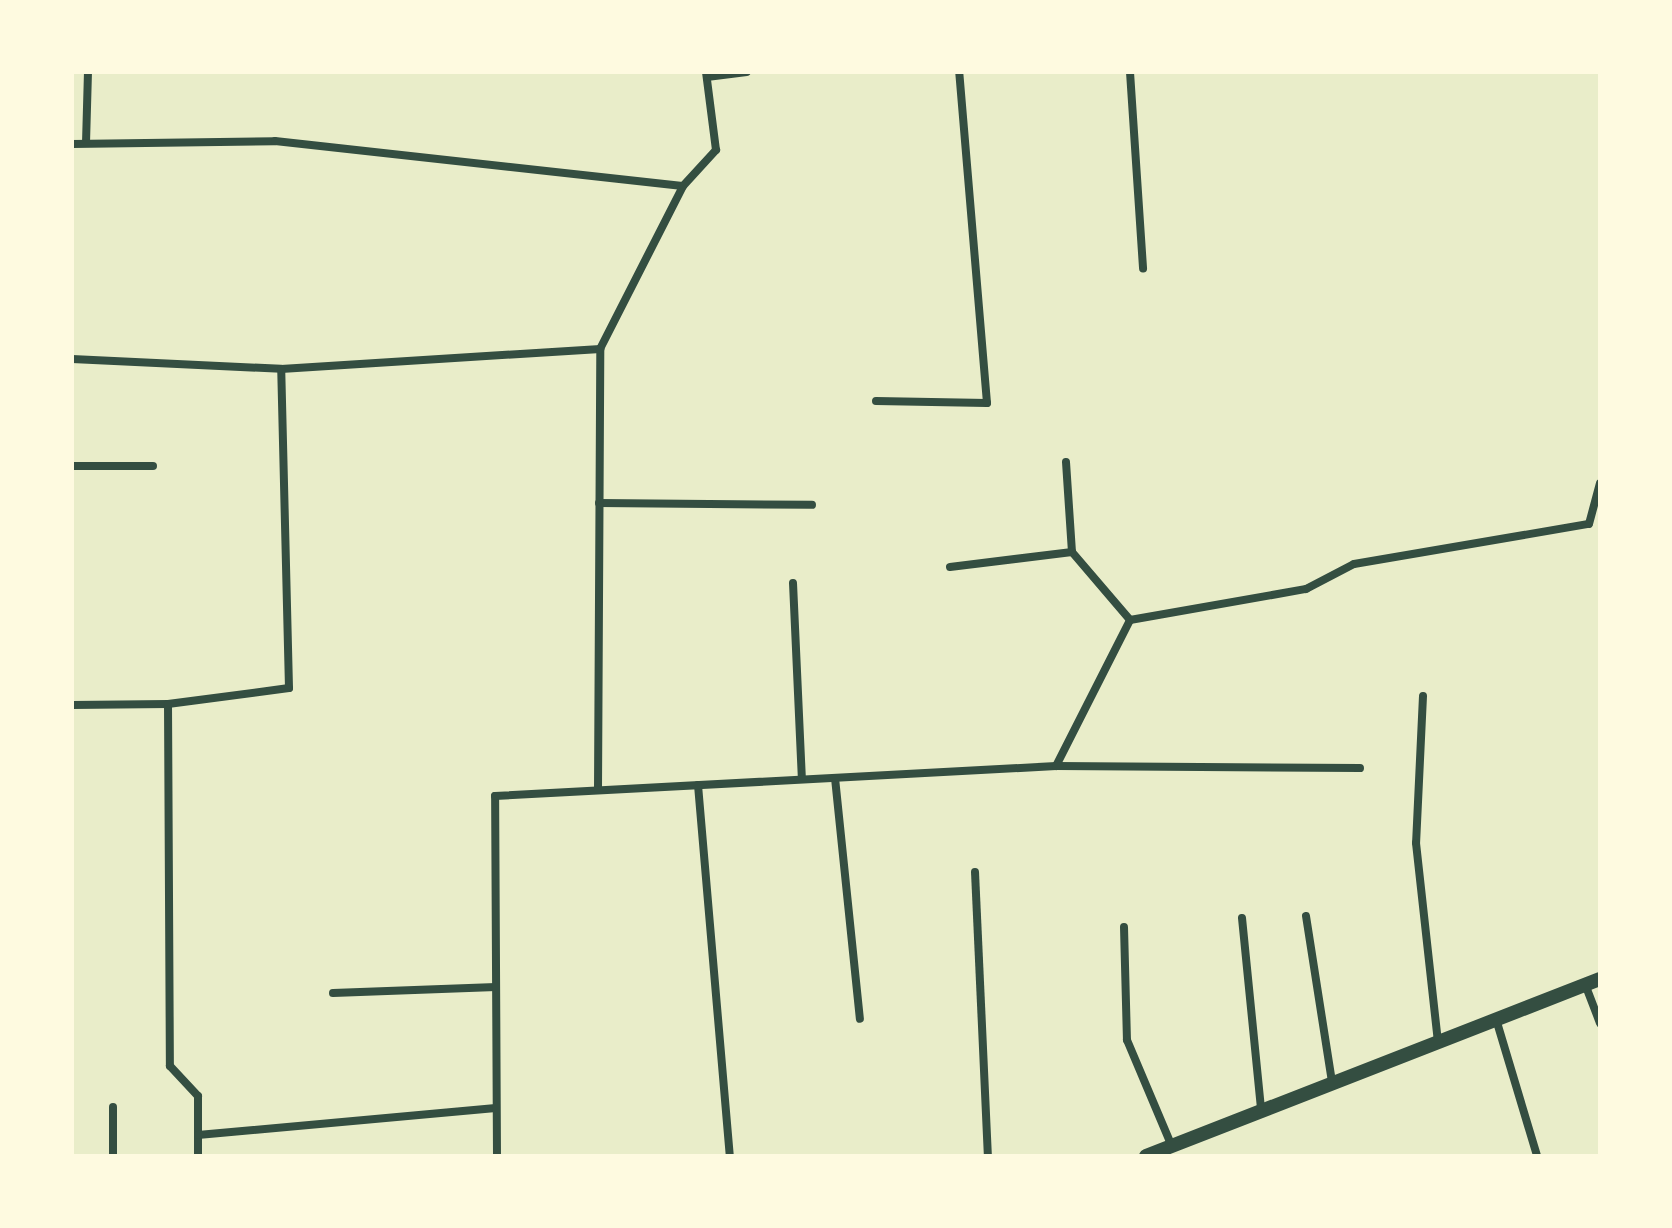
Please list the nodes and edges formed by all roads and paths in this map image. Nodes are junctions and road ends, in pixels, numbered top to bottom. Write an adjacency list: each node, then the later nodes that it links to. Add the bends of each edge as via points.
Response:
1 (88, 72): 6 (street)
2 (747, 72): 5 (street)
3 (959, 72): 13 (street, via 987,403)
4 (1130, 72): 9 (street)
5 (707, 75): 8 (street, via 716,150)
6 (86, 143): 7 (street); 8 (street, via 275,141)
7 (72, 144)
8 (683, 186): 10 (street)
9 (1143, 269)
10 (600, 349): 12 (street); 18 (street)
11 (72, 359): 12 (street)
12 (281, 369): 25 (street, via 289,688)
13 (876, 401)
14 (1066, 462): 20 (street)
15 (72, 466): 16 (street)
16 (153, 466)
17 (1600, 483): 23 (street, via 1589,524 1354,564 1306,589)
18 (599, 503): 19 (street); 32 (street)
19 (812, 505)
20 (1072, 552): 21 (street); 23 (street)
21 (950, 567)
22 (793, 583): 30 (street)
23 (1130, 620): 27 (street)
24 (1423, 696): 44 (street, via 1416,843)
25 (168, 704): 26 (street); 49 (street, via 170,1066 198,1096)
26 (72, 705)
27 (1056, 766): 28 (street); 29 (street)
28 (1360, 768)
29 (835, 778): 30 (street); 42 (street)
30 (802, 779): 31 (street)
31 (698, 785): 32 (street); 54 (street)
32 (598, 790): 39 (street, via 495,796)
33 (975, 872): 55 (street)
34 (1306, 916): 45 (street)
35 (1242, 918): 48 (street)
36 (1124, 927): 50 (street, via 1127,1040)
37 (1600, 979): 38 (street)
38 (1585, 984): 41 (street); 43 (street)
39 (496, 987): 40 (street); 47 (street)
40 (333, 993)
41 (1496, 1018): 44 (street); 57 (street)
42 (860, 1019)
43 (1600, 1023)
44 (1438, 1041): 45 (street)
45 (1332, 1082): 48 (street)
46 (113, 1107): 51 (street)
47 (496, 1108): 49 (street); 53 (street)
48 (1261, 1109): 50 (street)
49 (198, 1135): 52 (street)
50 (1171, 1144): 56 (street)
51 (113, 1156)
52 (198, 1156)
53 (497, 1156)
54 (730, 1156)
55 (988, 1156)
56 (1146, 1156)
57 (1537, 1156)

